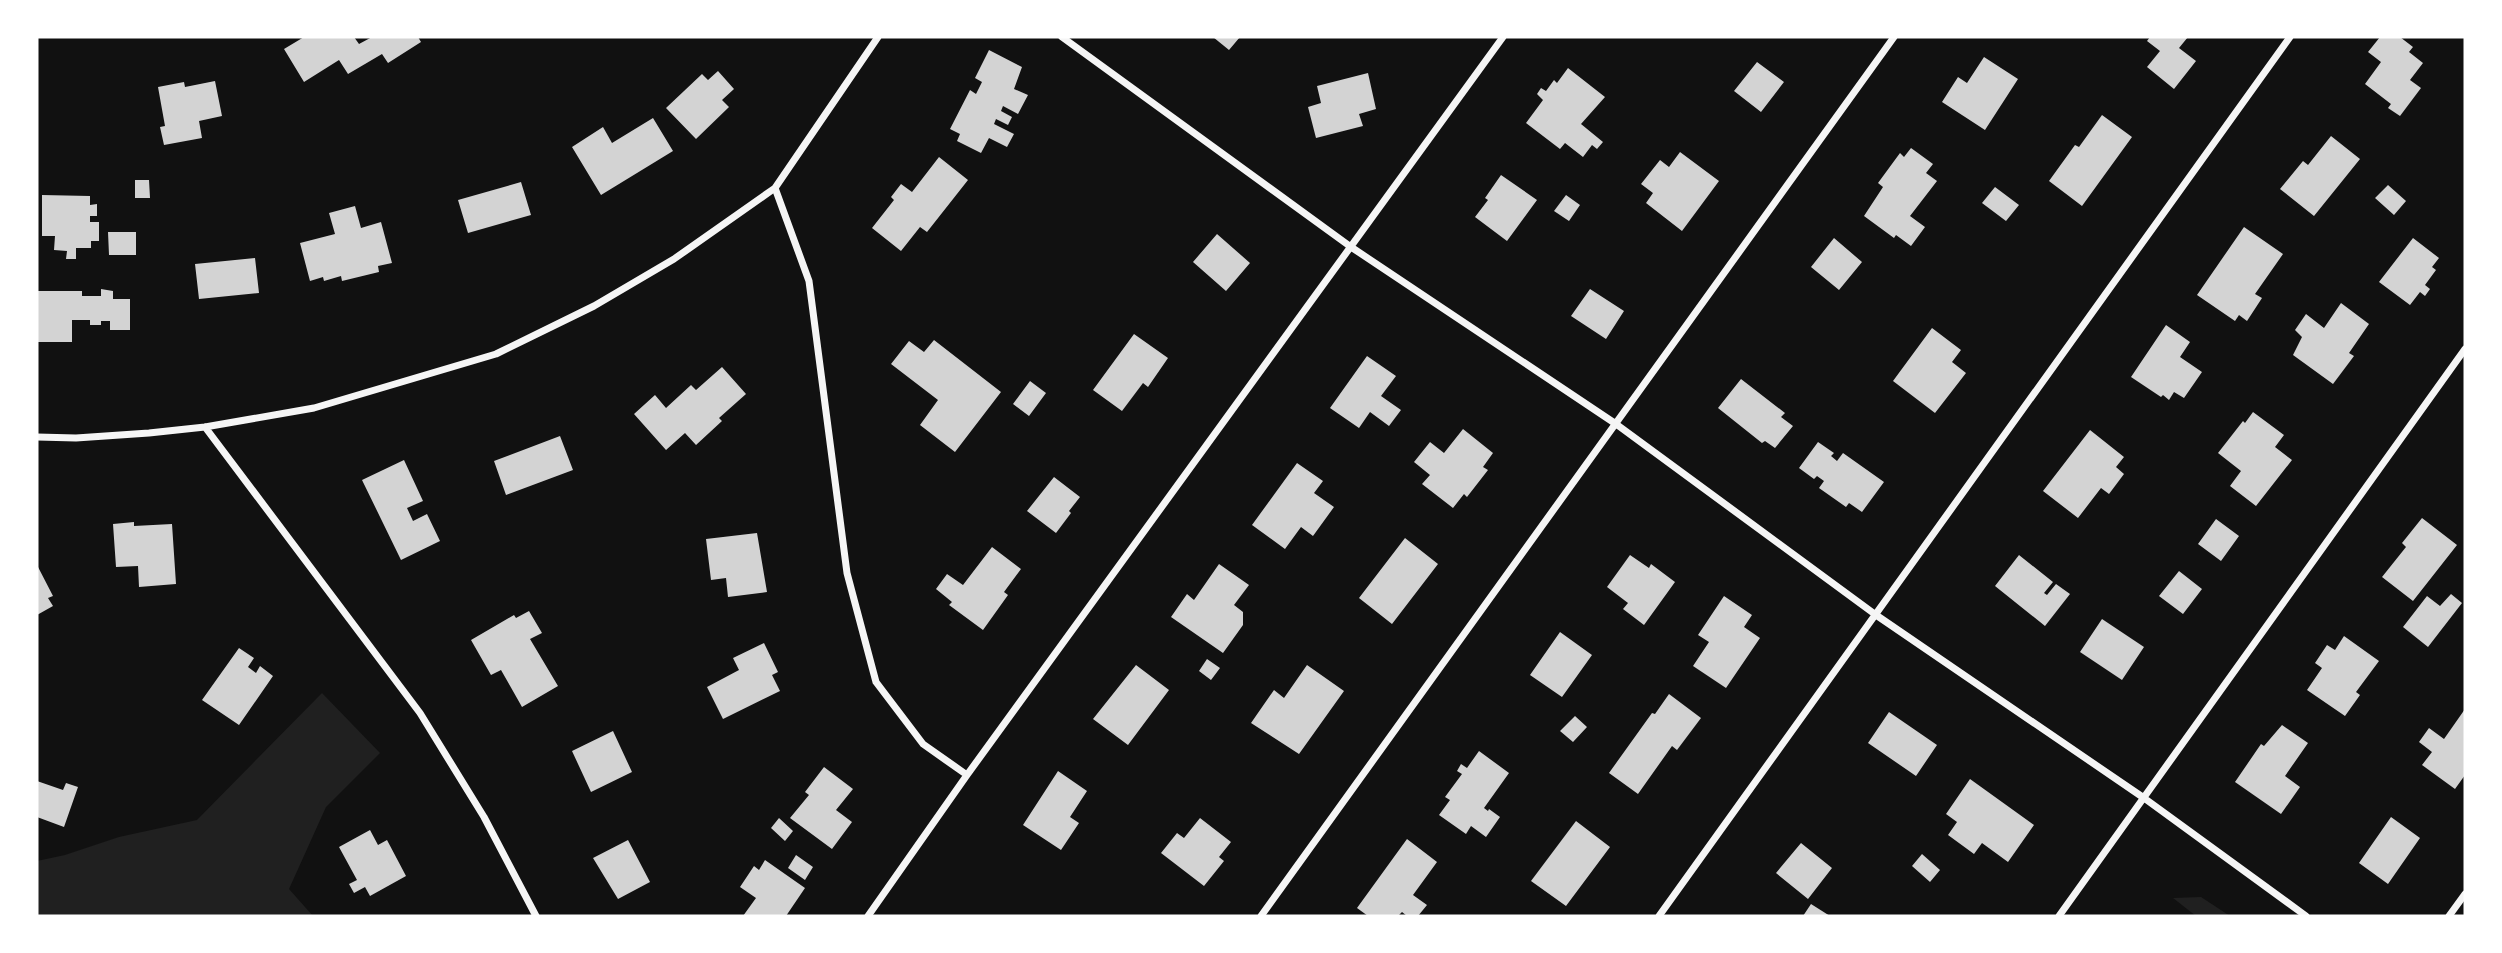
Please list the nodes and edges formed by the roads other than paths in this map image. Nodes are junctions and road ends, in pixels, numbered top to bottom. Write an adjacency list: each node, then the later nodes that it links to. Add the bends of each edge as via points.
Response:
1 (878, 37): 6 (street)
2 (1062, 37): 7 (street)
3 (1503, 37): 7 (street)
4 (1894, 37): 9 (street)
5 (2290, 37): 12 (street)
6 (775, 188): 10 (street, via 674,259 594,306 496,354 314,408); 13 (street, via 809,281 847,573 876,682 923,744)
7 (1351, 247): 9 (street); 13 (street)
8 (2465, 349): 14 (street)
9 (1616, 424): 12 (street); 18 (street)
10 (205, 427): 11 (street); 16 (street, via 420,713 484,817)
11 (37, 437)
12 (1876, 615): 14 (street); 19 (street)
13 (967, 775): 17 (street)
14 (2144, 799): 20 (street); 21 (street)
15 (2465, 894): 22 (street)
16 (536, 916)
17 (868, 916)
18 (1261, 916)
19 (1659, 916)
20 (2059, 916)
21 (2306, 916)
22 (2449, 916)

